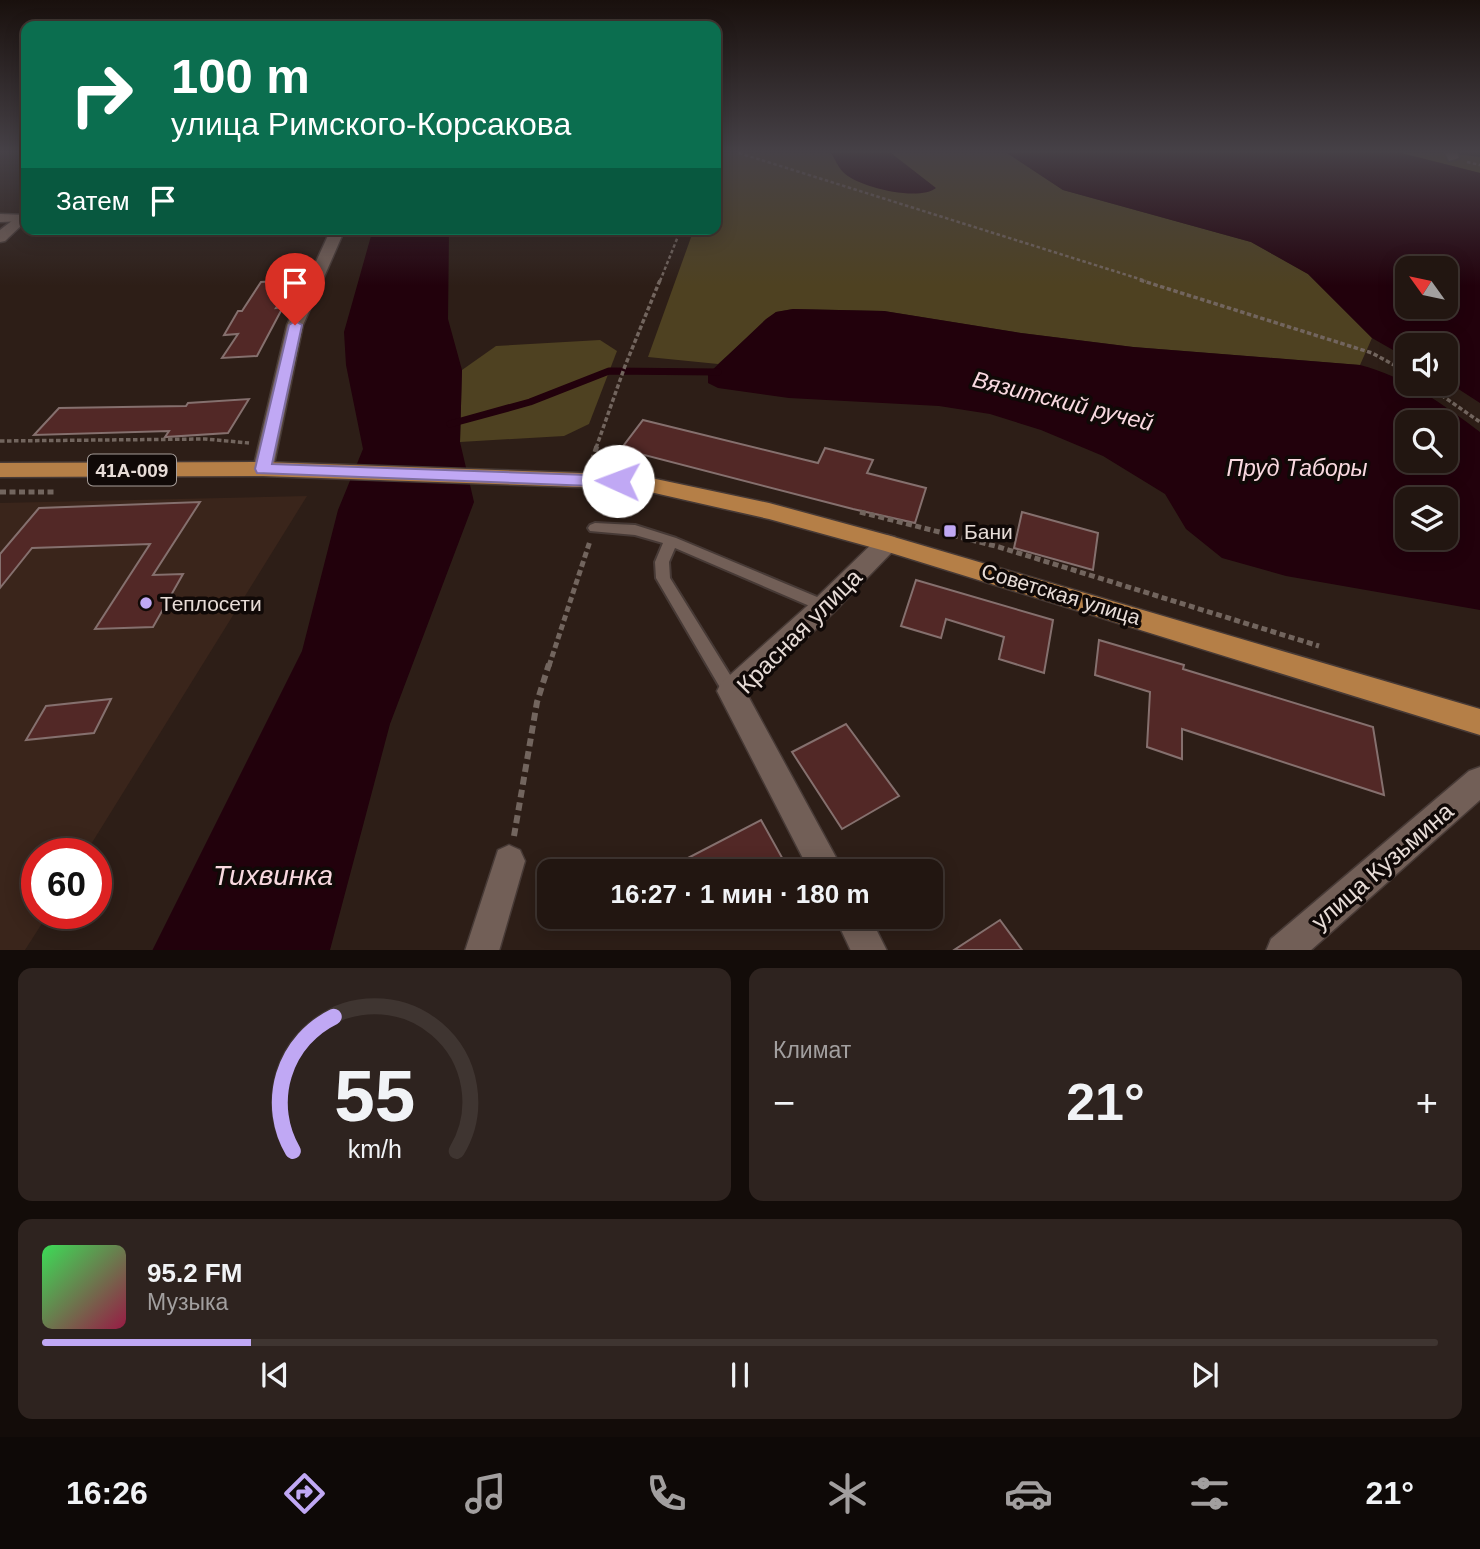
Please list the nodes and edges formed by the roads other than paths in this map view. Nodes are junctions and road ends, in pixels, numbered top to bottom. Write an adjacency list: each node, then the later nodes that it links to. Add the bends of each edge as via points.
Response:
1 (21, 216): 2 (street)
2 (0, 218)
3 (21, 219): 5 (street)
4 (335, 235): 6 (street, via 295,325)
5 (0, 238)
6 (263, 469): 7 (main road, 41А-009); 10 (main road, Советская улица / 41А-009, via 637,482)
7 (0, 470)
8 (595, 528): 9 (lane, via 635,530)
9 (671, 541): 11 (lane); 12 (lane, via 662,562 663,578)
10 (887, 544): 11 (street, Красная улица); 13 (main road, Советская улица)
11 (824, 607): 12 (street, Красная улица)
12 (731, 691): 15 (street, Красная улица)
13 (1480, 722)
14 (1480, 781): 20 (street, улица Кузьмина)
15 (821, 859)
16 (509, 861): 18 (street)
17 (859, 929): 19 (street)
18 (482, 950)
19 (870, 950)
20 (1283, 950)

